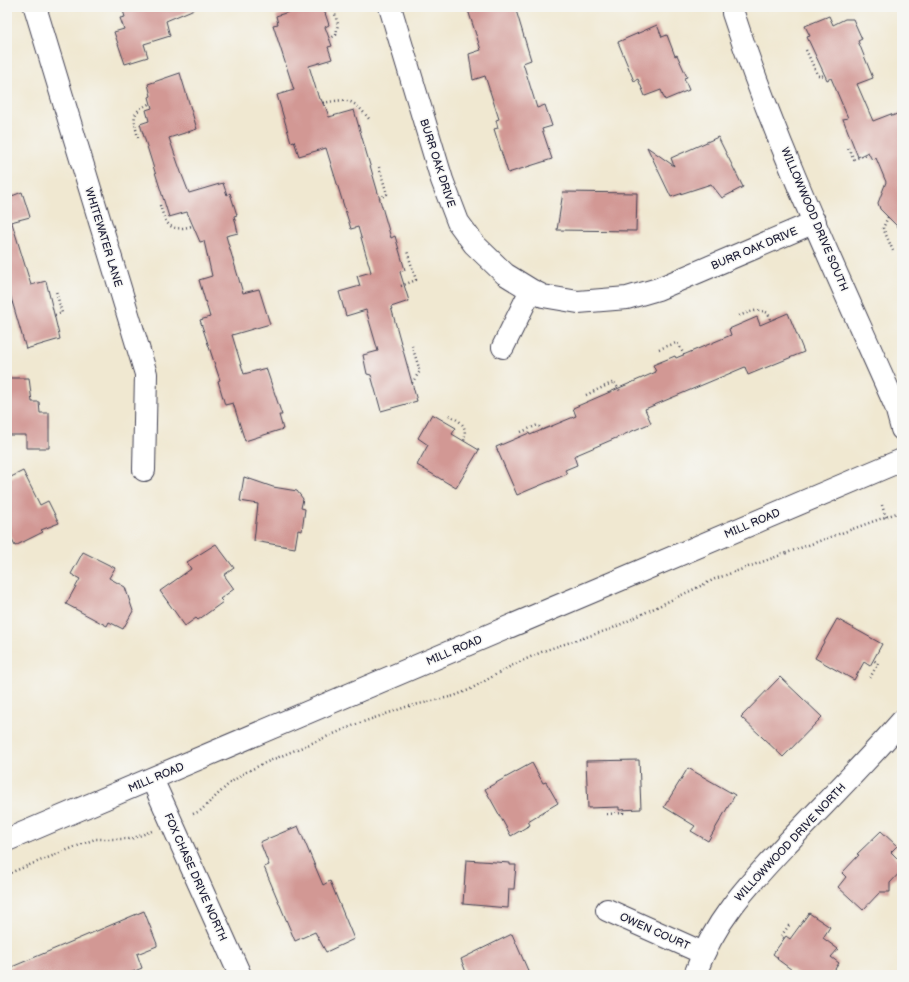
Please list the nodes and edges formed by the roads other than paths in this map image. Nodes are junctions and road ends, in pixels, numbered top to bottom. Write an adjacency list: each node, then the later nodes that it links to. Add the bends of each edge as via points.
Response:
1 (34, 7): 9 (street, WHITEWATER LANE, via 146,374)
2 (390, 7): 5 (street, BURR OAK DRIVE, via 442,180 458,222 474,244 505,274)
3 (734, 7): 4 (street, WILLOWWOOD DRIVE SOUTH, via 733,13 750,64)
4 (815, 222): 5 (street, BURR OAK DRIVE, via 658,289 627,298 578,302 543,296); 7 (street, WILLOWWOOD DRIVE SOUTH, via 896,408)
5 (531, 290): 6 (street)
6 (503, 347)
7 (902, 429)
8 (902, 460): 11 (street, MILL ROAD)
9 (144, 470)
10 (902, 721): 14 (street, WILLOWWOOD DRIVE NORTH, via 755,878 726,912)
11 (152, 779): 12 (street, MILL ROAD); 15 (street, FOX CHASE DRIVE NORTH)
12 (7, 840)
13 (607, 910): 14 (street, OWEN COURT)
14 (703, 953): 16 (street, WILLOWWOOD DRIVE NORTH)
15 (240, 975)
16 (695, 975)

